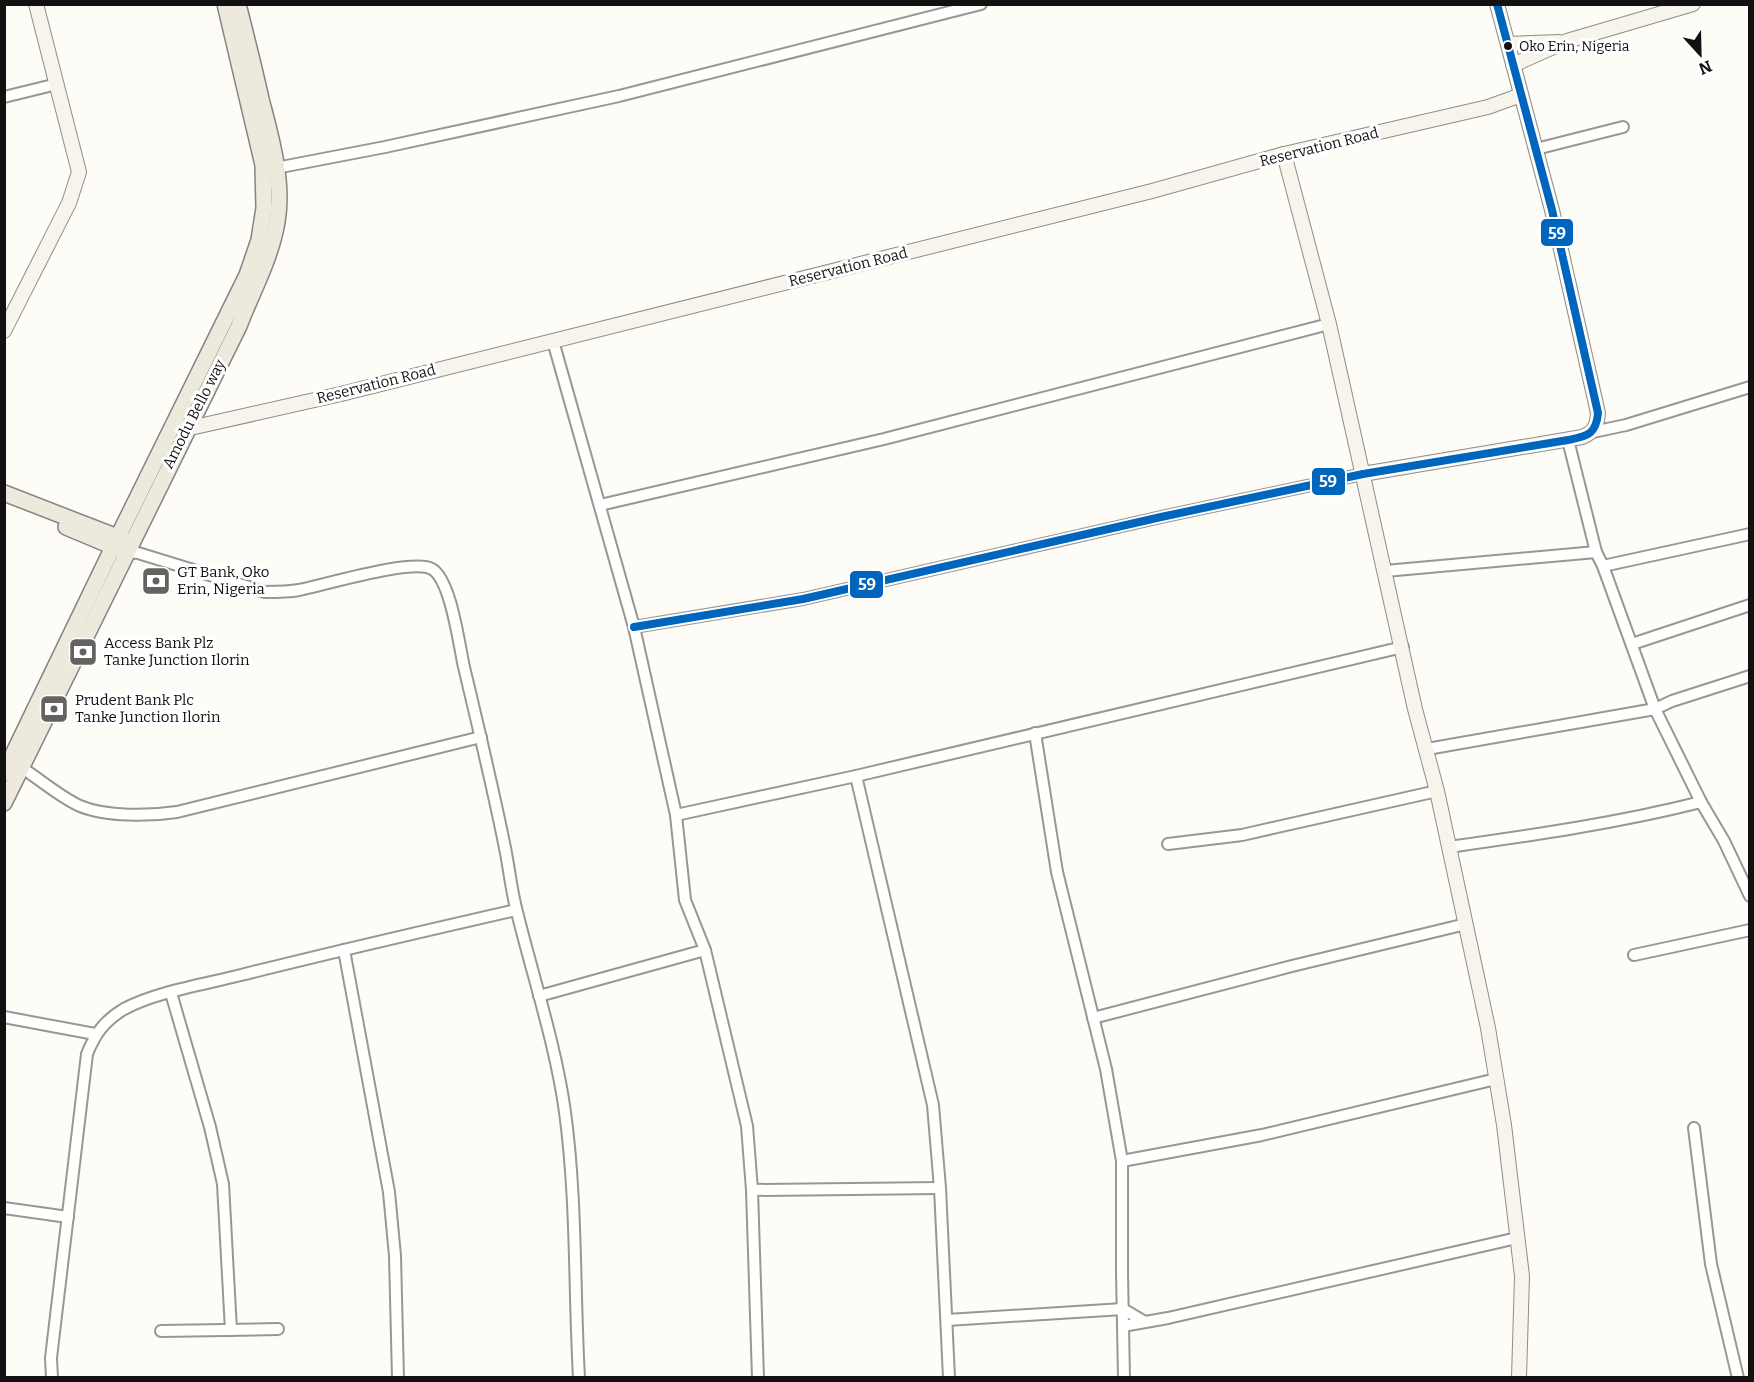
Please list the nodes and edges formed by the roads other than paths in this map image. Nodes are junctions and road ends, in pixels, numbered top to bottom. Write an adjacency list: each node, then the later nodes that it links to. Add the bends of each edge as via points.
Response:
1 (36, 4): 10 (street)
2 (225, 4): 21 (main road, Amodu Bello way, via 263,165 264,208 259,240 247,275)
3 (238, 4): 16 (main road, Amodu Bello way)
4 (981, 4): 16 (street, via 619,96)
5 (1497, 4): 8 (street)
6 (1693, 4): 7 (street)
7 (1568, 41): 8 (street); 9 (street)
8 (1508, 44): 9 (street)
9 (1513, 65): 11 (street)
10 (57, 84): 12 (street); 18 (street, via 78,172 69,203)
11 (1521, 95): 14 (street); 15 (street, Reservation Road, via 1488,107)
12 (4, 98)
13 (1623, 127): 14 (street)
14 (1536, 149): 22 (street, via 1598,413)
15 (1284, 154): 17 (street); 19 (street, Reservation Road, via 1152,191)
16 (276, 168): 21 (main road, Amodu Bello way, via 279,199 270,250 239,326)
17 (1329, 324): 24 (street); 27 (street, via 895,436)
18 (4, 331)
19 (553, 341): 21 (street, Reservation Road, via 341,394); 27 (street)
20 (1749, 387): 22 (street)
21 (179, 428): 29 (main road, Amodu Bello way)
22 (1593, 432): 23 (street)
23 (1568, 440): 24 (street); 30 (street)
24 (1363, 474): 32 (street); 34 (street, via 803,599)
25 (4, 493): 29 (main road)
26 (4, 503): 29 (main road)
27 (600, 505): 34 (street)
28 (1749, 534): 31 (street)
29 (125, 546): 40 (street, via 264,592 280,593 419,565 429,567 445,589); 42 (main road, Amodu Bello way); 43 (main road, Amodu Bello way)
30 (1596, 552): 31 (street); 32 (street)
31 (1603, 566): 35 (street)
32 (1385, 571): 36 (street)
33 (1749, 605): 35 (street)
34 (634, 627): 48 (street)
35 (1632, 644): 38 (street)
36 (1403, 647): 39 (street); 41 (street)
37 (1749, 676): 38 (street)
38 (1655, 709): 41 (street); 46 (street)
39 (1035, 733): 44 (street); 61 (street, via 1057,872)
40 (481, 737): 42 (street, via 157,815 138,816 81,806); 52 (street)
41 (1427, 749): 45 (street)
42 (22, 768): 47 (main road, Amodu Bello way)
43 (4, 773)
44 (856, 776): 48 (street); 66 (street, via 933,1105)
45 (1437, 791): 49 (street, via 1242,835); 50 (street)
46 (1701, 802): 50 (street, via 1567,830); 51 (street)
47 (4, 803)
48 (675, 814): 56 (street, via 685,900)
49 (1168, 844)
50 (1449, 847): 53 (street)
51 (1749, 896)
52 (516, 910): 55 (street); 59 (street)
53 (1466, 924): 61 (street); 63 (street)
54 (1749, 930): 57 (street)
55 (344, 950): 58 (street); 79 (street, via 389,1192)
56 (705, 950): 59 (street); 67 (street, via 747,1126)
57 (1634, 955)
58 (171, 993): 62 (street, via 122,1010); 76 (street, via 223,1184)
59 (539, 996): 80 (street, via 560,1087 569,1149)
60 (4, 1017): 62 (street)
61 (1093, 1018): 65 (street)
62 (95, 1034): 69 (street, via 87,1054)
63 (1496, 1079): 65 (street, via 1262,1135); 70 (street)
64 (1694, 1128): 85 (street, via 1711,1264)
65 (1122, 1161): 71 (street)
66 (940, 1188): 67 (street); 72 (street)
67 (752, 1190): 81 (street)
68 (4, 1208): 69 (street)
69 (68, 1217): 78 (street)
70 (1517, 1238): 73 (street); 84 (street, via 1522,1276)
71 (1123, 1309): 72 (street); 73 (street); 74 (street)
72 (947, 1320): 82 (street)
73 (1144, 1322): 74 (street)
74 (1123, 1326): 83 (street)
75 (279, 1329): 76 (street)
76 (231, 1330): 77 (street)
77 (161, 1331)
78 (52, 1377)
79 (398, 1377)
80 (579, 1377)
81 (758, 1377)
82 (949, 1377)
83 (1124, 1377)
84 (1519, 1377)
85 (1738, 1377)

